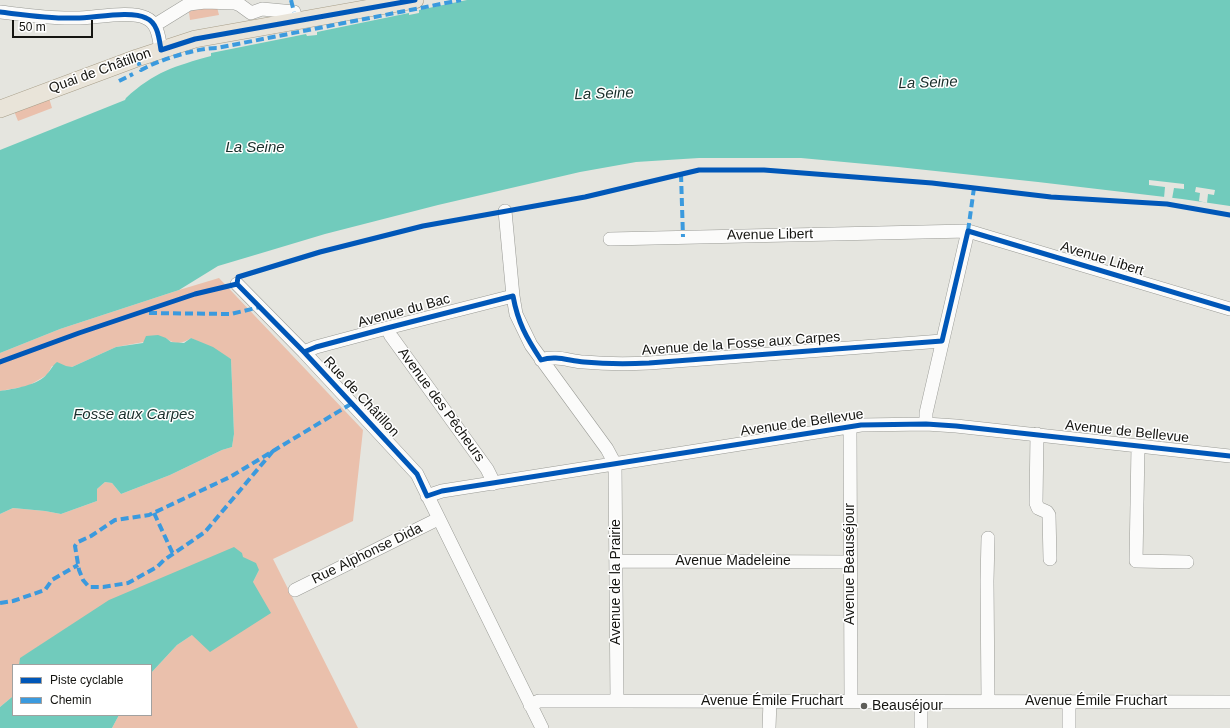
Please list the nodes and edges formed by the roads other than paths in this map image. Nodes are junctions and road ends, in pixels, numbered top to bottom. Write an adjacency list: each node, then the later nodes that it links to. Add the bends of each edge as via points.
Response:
1 (415, 0): 3 (main road, Quai de Châtillon)
2 (0, 12): 4 (street, via 72,18 135,15 147,18)
3 (296, 21): 4 (street, via 294,12 262,9 250,12 235,3 205,2 189,4); 5 (main road, Quai de Châtillon, via 195,39)
4 (155, 25): 5 (street)
5 (161, 50): 6 (main road, Quai de Châtillon)
6 (0, 109)
7 (505, 211): 11 (street)
8 (968, 231): 9 (street, Avenue Libert); 12 (street, Avenue Libert); 14 (street)
9 (610, 239)
10 (238, 284): 15 (street, Rue de Châtillon)
11 (512, 296): 13 (street, Avenue du Bac); 16 (street, via 522,329)
12 (1230, 309)
13 (386, 328): 15 (street, Avenue du Bac); 23 (street, Avenue des Pêcheurs, via 486,469)
14 (942, 341): 16 (street, Avenue de la Fosse aux Carpes, via 649,363 605,364 554,357); 17 (street, via 926,413)
15 (304, 352): 24 (street, Rue de Châtillon, via 417,474)
16 (542, 360): 22 (street, via 607,449)
17 (926, 424): 18 (street, Avenue de Bellevue); 19 (street, Avenue de Bellevue)
18 (850, 427): 22 (street, Avenue de Bellevue); 29 (street, Avenue Beauséjour)
19 (1037, 434): 20 (street, Avenue de Bellevue); 27 (street, via 1036,503 1038,508 1049,515)
20 (1138, 446): 21 (street, Avenue de Bellevue); 30 (street, via 1136,561)
21 (1230, 456)
22 (615, 464): 23 (street, Avenue de Bellevue); 28 (street, Avenue de la Prairie)
23 (492, 484): 24 (street, Avenue de Bellevue, via 442,491)
24 (427, 496): 25 (street, Rue de Châtillon)
25 (438, 519): 31 (street, Rue Alphonse Dida); 39 (street, Rue de Châtillon)
26 (988, 538): 35 (street)
27 (1050, 559)
28 (616, 561): 29 (street, Avenue Madeleine); 32 (street, Avenue de la Prairie)
29 (850, 562): 34 (street, Avenue Beauséjour)
30 (1188, 562)
31 (295, 590)
32 (617, 700): 33 (street, Avenue Émile Fruchart); 39 (street, Avenue Émile Fruchart, via 538,701)
33 (770, 701): 34 (street, Avenue Émile Fruchart); 41 (street)
34 (850, 701): 37 (street, Avenue Émile Fruchart)
35 (988, 701): 36 (street, Avenue Émile Fruchart); 37 (street, Avenue Émile Fruchart)
36 (1069, 701): 38 (street, Avenue Émile Fruchart); 43 (street)
37 (921, 702): 42 (street)
38 (1230, 702)
39 (530, 705): 40 (street, Rue de Châtillon)
40 (542, 728)
41 (769, 728)
42 (921, 728)
43 (1069, 728)

